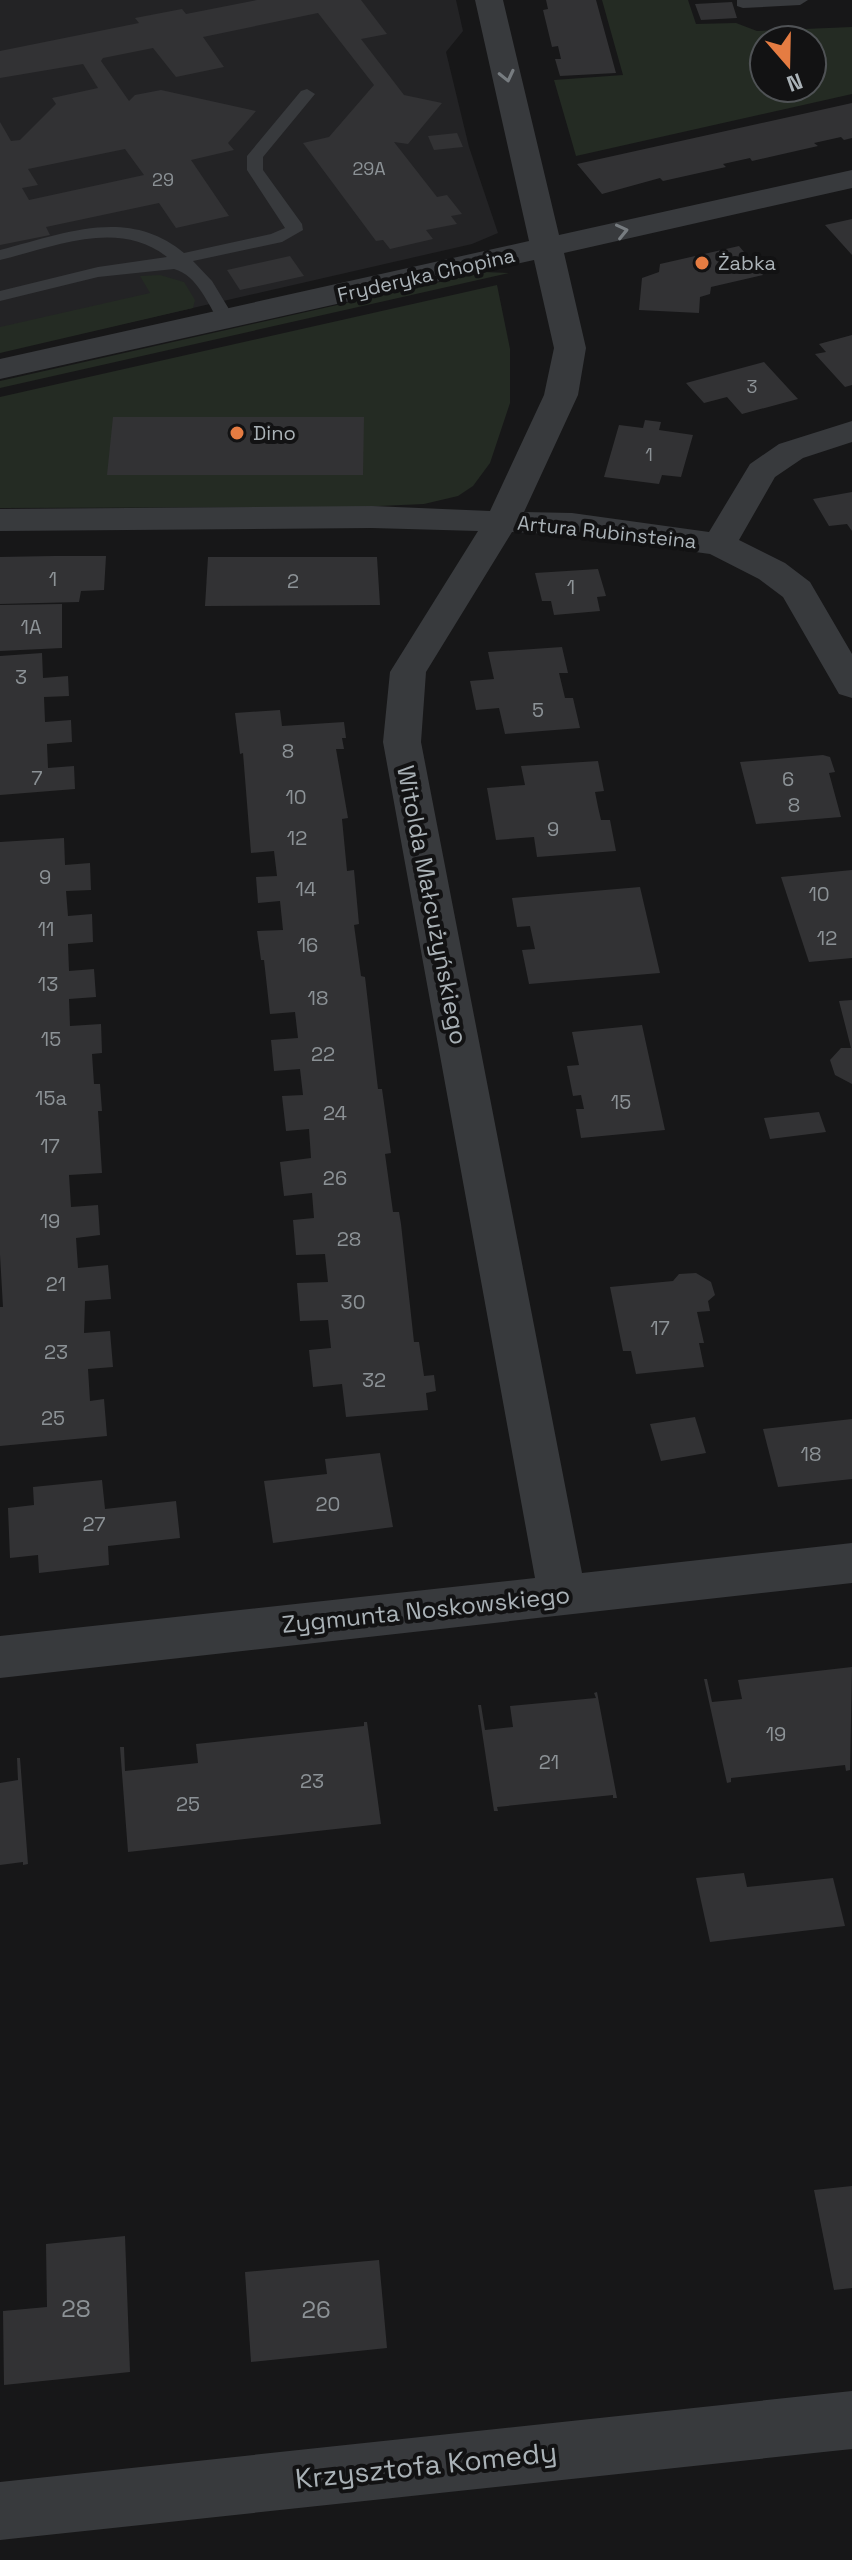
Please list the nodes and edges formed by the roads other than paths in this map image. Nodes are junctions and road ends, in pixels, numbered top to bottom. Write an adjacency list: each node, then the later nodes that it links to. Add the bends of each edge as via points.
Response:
1 (489, 0): 6 (street, Witolda Małcużyńskiego, one-way to 6)
2 (800, 0): 3 (lane)
3 (743, 3)
4 (307, 94): 8 (lane, via 255,156 255,170 294,230)
5 (852, 179): 6 (street, Fryderyka Chopina, one-way to 5)
6 (546, 248): 10 (street, Fryderyka Chopina); 14 (street, Witolda Małcużyńskiego, via 570,348 561,395)
7 (0, 255): 8 (lane, via 125,233 154,240)
8 (179, 262): 9 (lane, via 133,266); 10 (lane)
9 (0, 296)
10 (226, 319): 11 (street, Fryderyka Chopina)
11 (0, 369)
12 (852, 431): 15 (street, Artura Rubinsteina, via 791,451 762,471)
13 (0, 520): 14 (street, Artura Rubinsteina)
14 (502, 521): 15 (street, Artura Rubinsteina, via 572,524); 18 (street, Witolda Małcużyńskiego, via 408,672 402,742)
15 (719, 544): 16 (street, via 797,590)
16 (852, 686)
17 (852, 1563): 18 (street, Zygmunta Noskowskiego)
18 (562, 1595): 19 (street, Zygmunta Noskowskiego)
19 (0, 1657)
20 (852, 2420): 21 (street, Krzysztofa Komedy)
21 (0, 2511)

